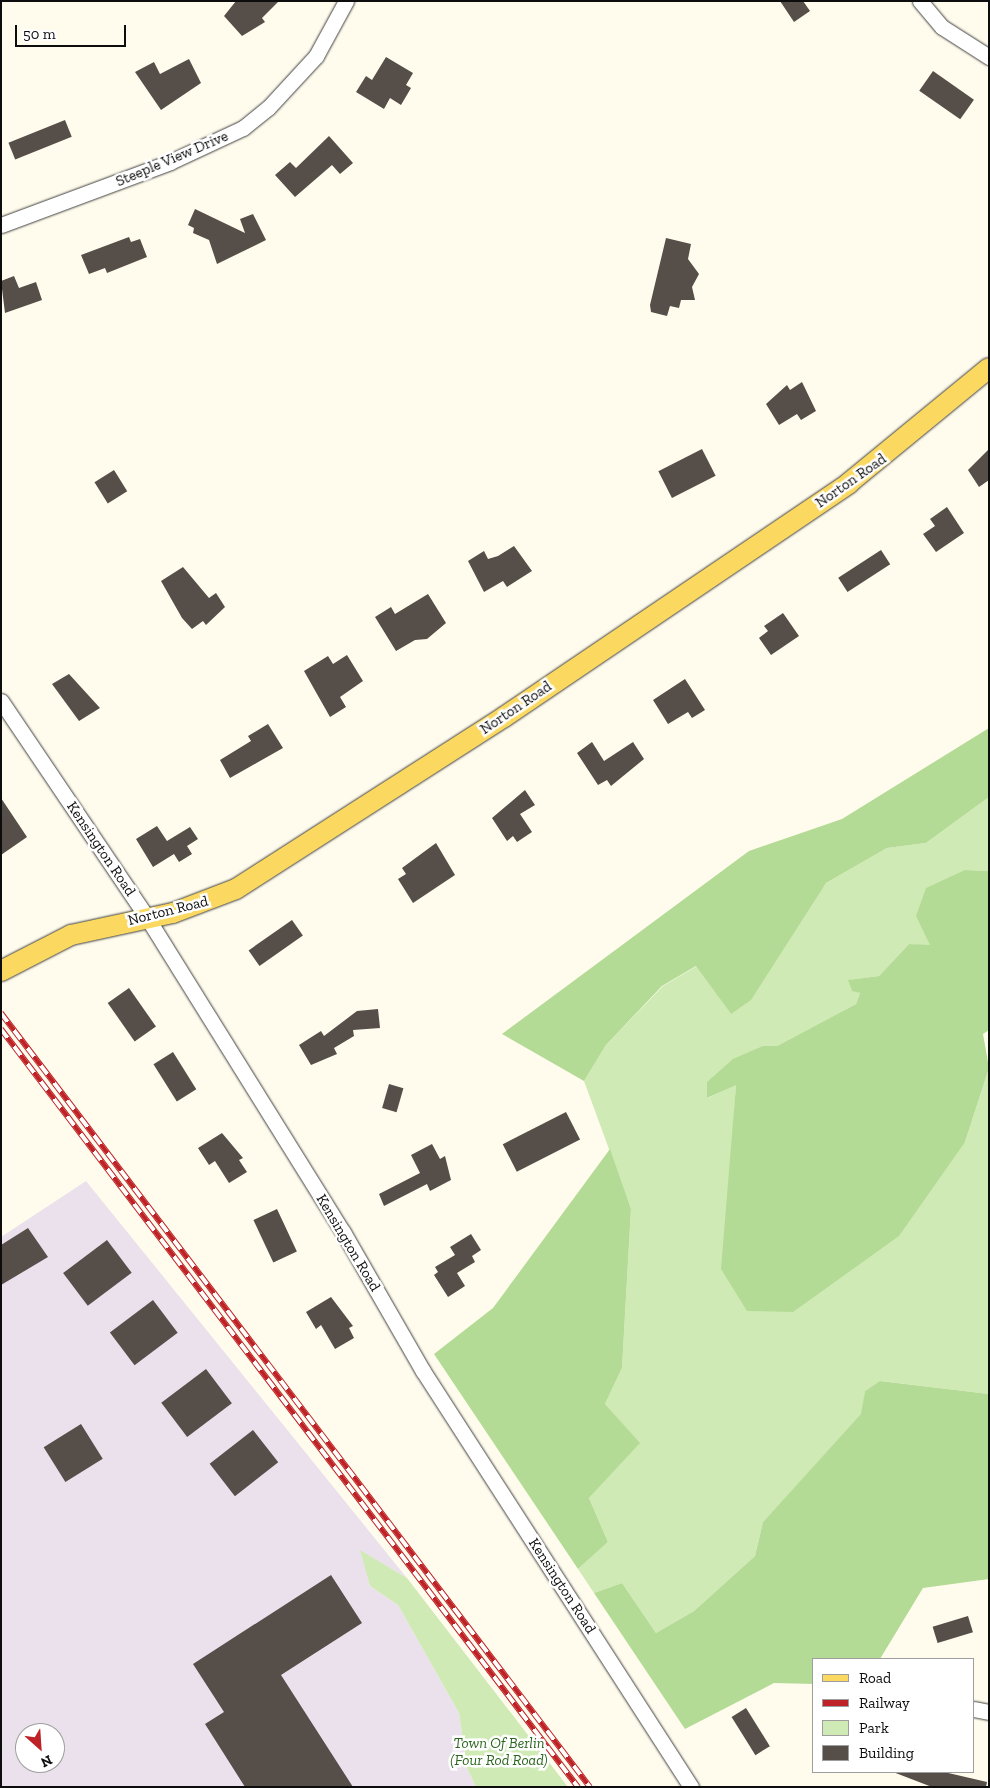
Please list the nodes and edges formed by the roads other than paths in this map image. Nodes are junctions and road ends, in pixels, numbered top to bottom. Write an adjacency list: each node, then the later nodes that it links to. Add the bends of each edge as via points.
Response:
1 (346, 1): 4 (street, Steeple View Drive, via 316,56 268,108 243,128 170,162)
2 (920, 1): 3 (street, via 942,28)
3 (989, 57)
4 (1, 225)
5 (989, 368): 7 (main road, Norton Road, via 849,483 480,733 236,889 207,903)
6 (1, 701): 7 (street, Kensington Road)
7 (148, 919): 8 (main road, Norton Road, via 71,935); 11 (street, Kensington Road, via 343,1232 423,1370)
8 (9, 966)
9 (975, 1709): 10 (street)
10 (989, 1712)
11 (690, 1787)

